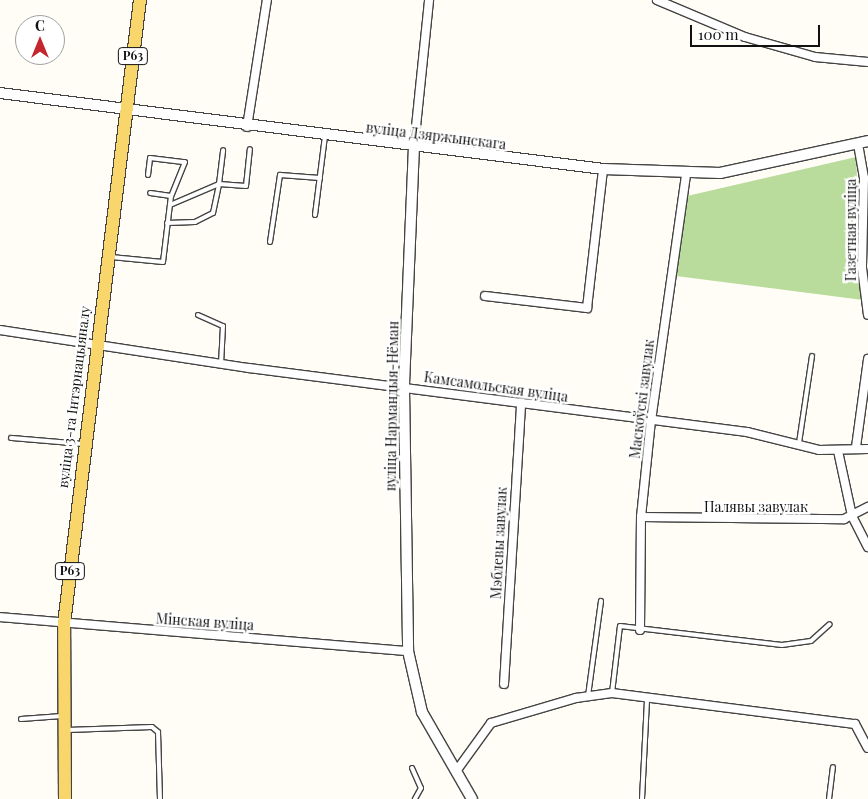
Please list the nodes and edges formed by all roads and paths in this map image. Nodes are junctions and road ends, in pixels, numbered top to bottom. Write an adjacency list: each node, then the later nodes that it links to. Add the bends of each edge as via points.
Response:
1 (140, 0): 7 (main road, вуліца 3-га Інтэрнацыяналу / Р63)
2 (267, 0): 8 (street)
3 (429, 0): 11 (street, вуліца Нармандыя-Нёман)
4 (657, 0): 5 (street, via 745,37 815,57)
5 (868, 62)
6 (0, 94): 7 (street, вуліца Дзяржынскага)
7 (126, 112): 8 (street, вуліца Дзяржынскага); 26 (main road, вуліца 3-га Інтэрнацыяналу / Р63)
8 (247, 127): 9 (street, вуліца Дзяржынскага)
9 (325, 136): 11 (street, вуліца Дзяржынскага); 17 (lane)
10 (863, 143): 16 (street, вуліца Дзяржынскага, via 754,168); 24 (street, Газетная вуліца)
11 (414, 146): 14 (street, вуліца Дзяржынскага); 35 (street, вуліца Нармандыя-Нёман)
12 (223, 150): 18 (lane)
13 (250, 150): 18 (lane, via 246,186)
14 (603, 169): 16 (street, вуліца Дзяржынскага); 27 (street, via 586,308)
15 (148, 174): 20 (lane, via 150,158 184,162)
16 (686, 174): 37 (street, Маскоўскі завулак)
17 (320, 178): 22 (lane); 25 (lane, via 280,175)
18 (218, 184): 21 (lane); 23 (lane, via 213,212 196,222)
19 (150, 194): 20 (lane)
20 (171, 196): 21 (lane)
21 (170, 205): 23 (lane)
22 (315, 215)
23 (167, 223): 26 (lane, via 163,262)
24 (865, 233): 29 (street, Газетная вуліца)
25 (270, 242)
26 (106, 256): 31 (main road, вуліца 3-га Інтэрнацыяналу / Р63)
27 (486, 296)
28 (198, 315): 34 (lane, via 223,326)
29 (868, 315)
30 (0, 330): 31 (street, Камсамольская вуліца)
31 (95, 343): 34 (street, Камсамольская вуліца); 40 (main road, вуліца 3-га Інтэрнацыяналу / Р63)
32 (812, 356): 39 (lane)
33 (868, 359): 41 (street)
34 (221, 363): 35 (street, Камсамольская вуліца)
35 (404, 388): 36 (street, Камсамольская вуліца); 53 (street, вуліца Нармандыя-Нёман)
36 (521, 403): 37 (street, Камсамольская вуліца); 54 (street, Мэблевы завулак)
37 (651, 421): 39 (street, Камсамольская вуліца); 46 (street, Маскоўскі завулак)
38 (12, 438): 40 (lane)
39 (799, 443): 43 (street, Камсамольская вуліца)
40 (84, 444): 50 (main road, вуліца 3-га Інтэрнацыяналу / Р63)
41 (856, 447): 42 (street, Камсамольская вуліца); 43 (street, Камсамольская вуліца)
42 (868, 449)
43 (838, 451): 45 (street)
44 (868, 507): 45 (street, Палявы завулак)
45 (852, 516): 46 (street, Палявы завулак, via 794,520); 47 (street)
46 (641, 517): 52 (street, Маскоўскі завулак)
47 (868, 547)
48 (601, 601): 56 (lane)
49 (0, 617): 50 (street, Мінская вуліца)
50 (64, 624): 53 (street, Мінская вуліца); 58 (main road, вуліца 3-га Інтэрнацыяналу / Р63)
51 (830, 624): 52 (lane, via 811,641 782,644)
52 (640, 630): 55 (lane, via 620,626)
53 (408, 651): 64 (street, вуліца Нармандыя-Нёман, via 422,712)
54 (504, 684)
55 (612, 693): 56 (street); 57 (street)
56 (588, 696): 64 (street, via 491,724)
57 (647, 700): 61 (street, via 855,724); 69 (lane)
58 (64, 716): 59 (lane); 60 (main road, вуліца 3-га Інтэрнацыяналу / Р63)
59 (21, 719)
60 (64, 730): 65 (main road, вуліца 3-га Інтэрнацыяналу / Р63); 66 (lane, via 152,727 158,732)
61 (868, 748)
62 (833, 767): 70 (lane)
63 (412, 768): 67 (lane, via 421,788)
64 (457, 770): 68 (street, вуліца Нармандыя-Нёман)
65 (65, 799)
66 (160, 799)
67 (415, 799)
68 (472, 799)
69 (642, 799)
70 (829, 799)

